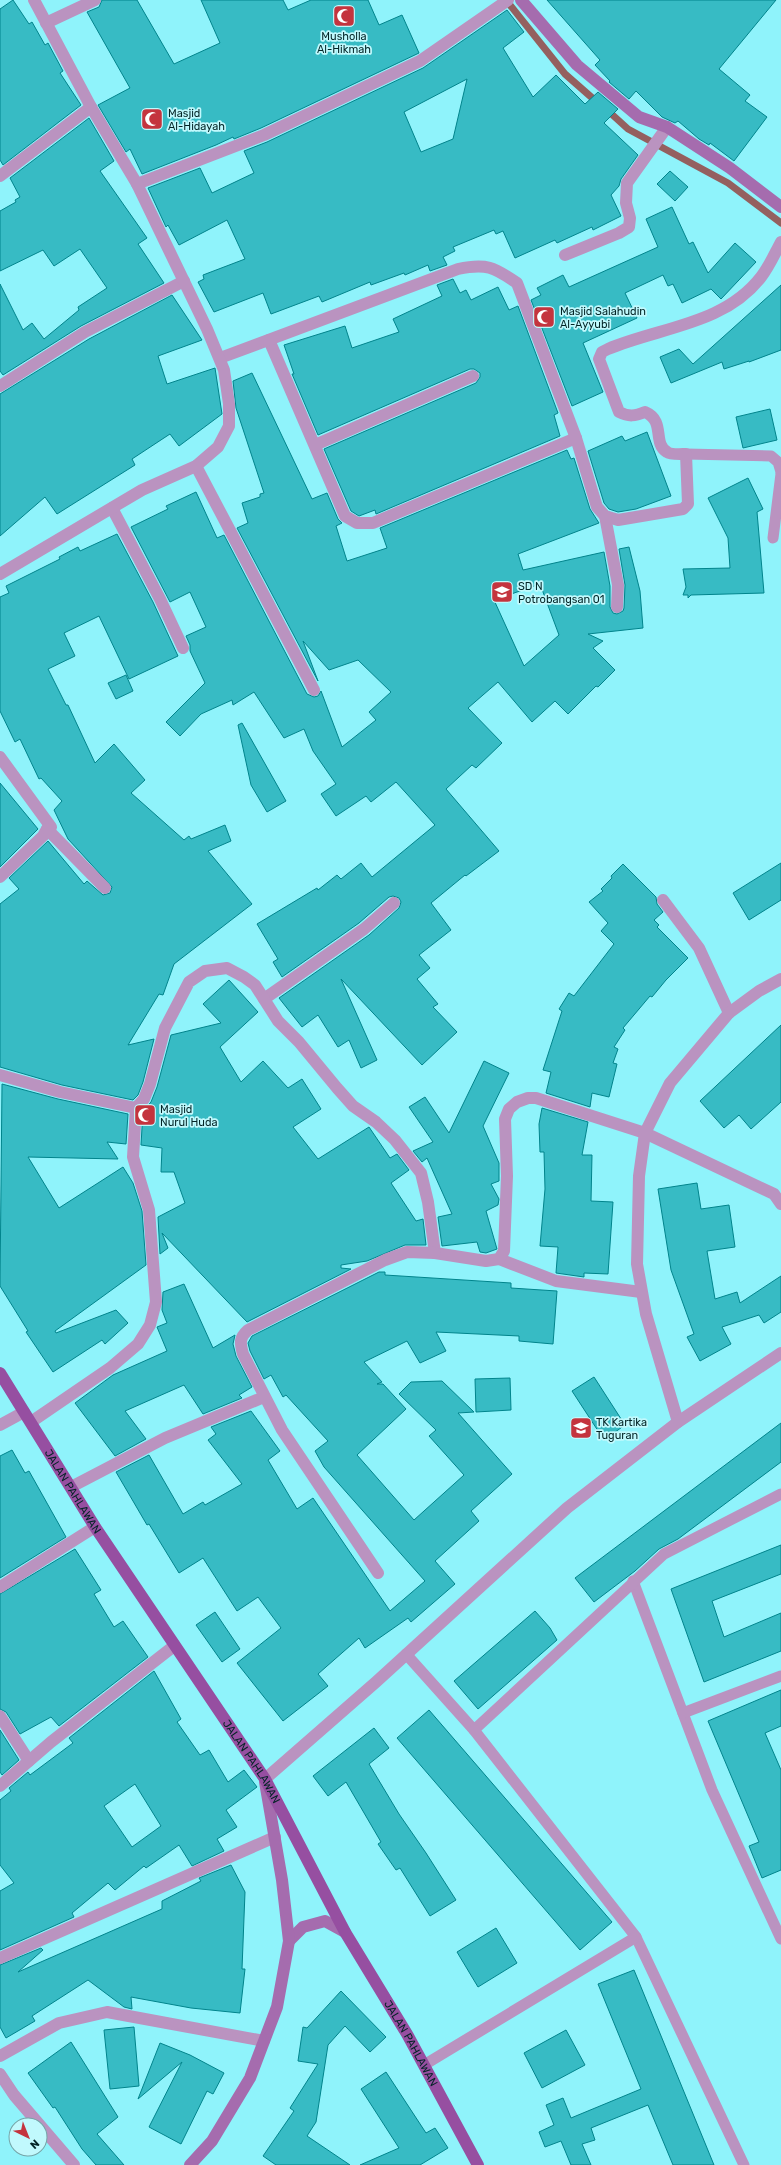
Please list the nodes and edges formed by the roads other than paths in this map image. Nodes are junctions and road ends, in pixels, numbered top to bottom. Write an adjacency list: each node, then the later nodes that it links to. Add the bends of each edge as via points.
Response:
1 (34, 0): 5 (street)
2 (95, 0): 5 (street)
3 (508, 0): 9 (street, via 420,61 264,135)
4 (521, 0): 7 (main road, via 577,64 610,94 638,117)
5 (46, 23): 6 (street)
6 (91, 107): 8 (street); 9 (street)
7 (667, 127): 10 (main road, via 730,168); 12 (street, via 627,183 629,227)
8 (0, 176)
9 (137, 184): 13 (street)
10 (781, 207)
11 (781, 242): 20 (street, via 761,277 731,304 697,321 618,344 602,352 599,359 619,412 626,416 636,416 645,412 653,416 657,421 665,450 668,453)
12 (565, 255)
13 (184, 281): 15 (street); 17 (street, via 85,332)
14 (269, 340): 15 (street); 18 (street, via 458,269 477,265 499,270 517,283); 19 (street)
15 (220, 358): 21 (street, via 229,404 229,426 218,447)
16 (473, 376): 19 (street)
17 (0, 386)
18 (576, 438): 19 (street, via 373,523 357,523 345,516); 24 (street, via 597,507)
19 (315, 445)
20 (686, 454): 22 (lane, via 771,456 778,462); 24 (street, via 686,507 618,520)
21 (196, 466): 23 (street, via 142,490); 29 (street)
22 (781, 473): 25 (lane)
23 (112, 508): 26 (street); 28 (street)
24 (605, 516): 27 (street, via 618,585)
25 (773, 538)
26 (0, 574)
27 (617, 607)
28 (183, 648)
29 (314, 690)
30 (0, 757): 31 (street, via 51,827)
31 (47, 829): 32 (street, via 43,836); 33 (street)
32 (0, 877)
33 (105, 888)
34 (663, 900): 38 (street, via 698,948)
35 (394, 903): 37 (street, via 364,929)
36 (781, 979): 38 (street, via 759,991)
37 (264, 999): 40 (street, via 255,985 227,968 205,971 189,982 164,1028 150,1084 144,1099); 43 (street, via 278,1020 353,1106 376,1122 395,1140 421,1173 428,1202)
38 (729, 1014): 41 (street, via 670,1083)
39 (0, 1075): 40 (street, via 60,1092)
40 (136, 1108): 50 (street, via 133,1157 149,1210 156,1302 150,1325 138,1344 110,1368)
41 (646, 1133): 42 (street); 44 (street, via 536,1098 517,1102 509,1109 504,1127 507,1176 504,1251); 45 (street, via 639,1176 637,1264)
42 (779, 1196)
43 (434, 1253): 44 (street, via 486,1261); 48 (street, via 407,1252 385,1260 248,1330 241,1336 240,1343)
44 (498, 1259): 45 (street, via 556,1281)
45 (641, 1292): 51 (street)
46 (781, 1353): 51 (street)
47 (0, 1373): 49 (main road, JALAN PAHLAWAN)
48 (264, 1396): 53 (street, via 165,1438); 56 (street, via 282,1430)
49 (24, 1412): 50 (main road, JALAN PAHLAWAN); 52 (street)
50 (31, 1422): 53 (main road, JALAN PAHLAWAN)
51 (678, 1422): 60 (street, via 567,1508)
52 (0, 1425)
53 (71, 1487): 55 (main road, JALAN PAHLAWAN)
54 (781, 1494): 57 (lane, via 664,1554)
55 (95, 1527): 58 (street); 59 (main road, JALAN PAHLAWAN)
56 (378, 1573)
57 (633, 1582): 62 (lane); 64 (lane)
58 (0, 1586)
59 (174, 1646): 65 (street); 66 (main road, JALAN PAHLAWAN)
60 (406, 1654): 64 (lane); 66 (street)
61 (781, 1676): 62 (lane)
62 (683, 1713): 71 (lane, via 712,1790)
63 (0, 1716): 65 (street)
64 (474, 1730): 70 (lane)
65 (29, 1761): 67 (street)
66 (264, 1779): 68 (main road); 69 (main road, JALAN PAHLAWAN)
67 (0, 1786)
68 (275, 1836): 72 (main road); 73 (street)
69 (345, 1932): 72 (main road, via 325,1921 303,1927); 76 (main road, JALAN PAHLAWAN)
70 (636, 1937): 76 (lane); 81 (lane)
71 (781, 1940)
72 (289, 1941): 74 (main road, via 277,2007)
73 (0, 1958)
74 (264, 2042): 75 (street, via 107,2012 59,2023); 79 (main road, via 250,2078 212,2141)
75 (0, 2056)
76 (424, 2065): 80 (main road, JALAN PAHLAWAN)
77 (0, 2074): 78 (street, via 14,2095)
78 (74, 2165)
79 (190, 2165)
80 (478, 2165)
81 (744, 2165)

